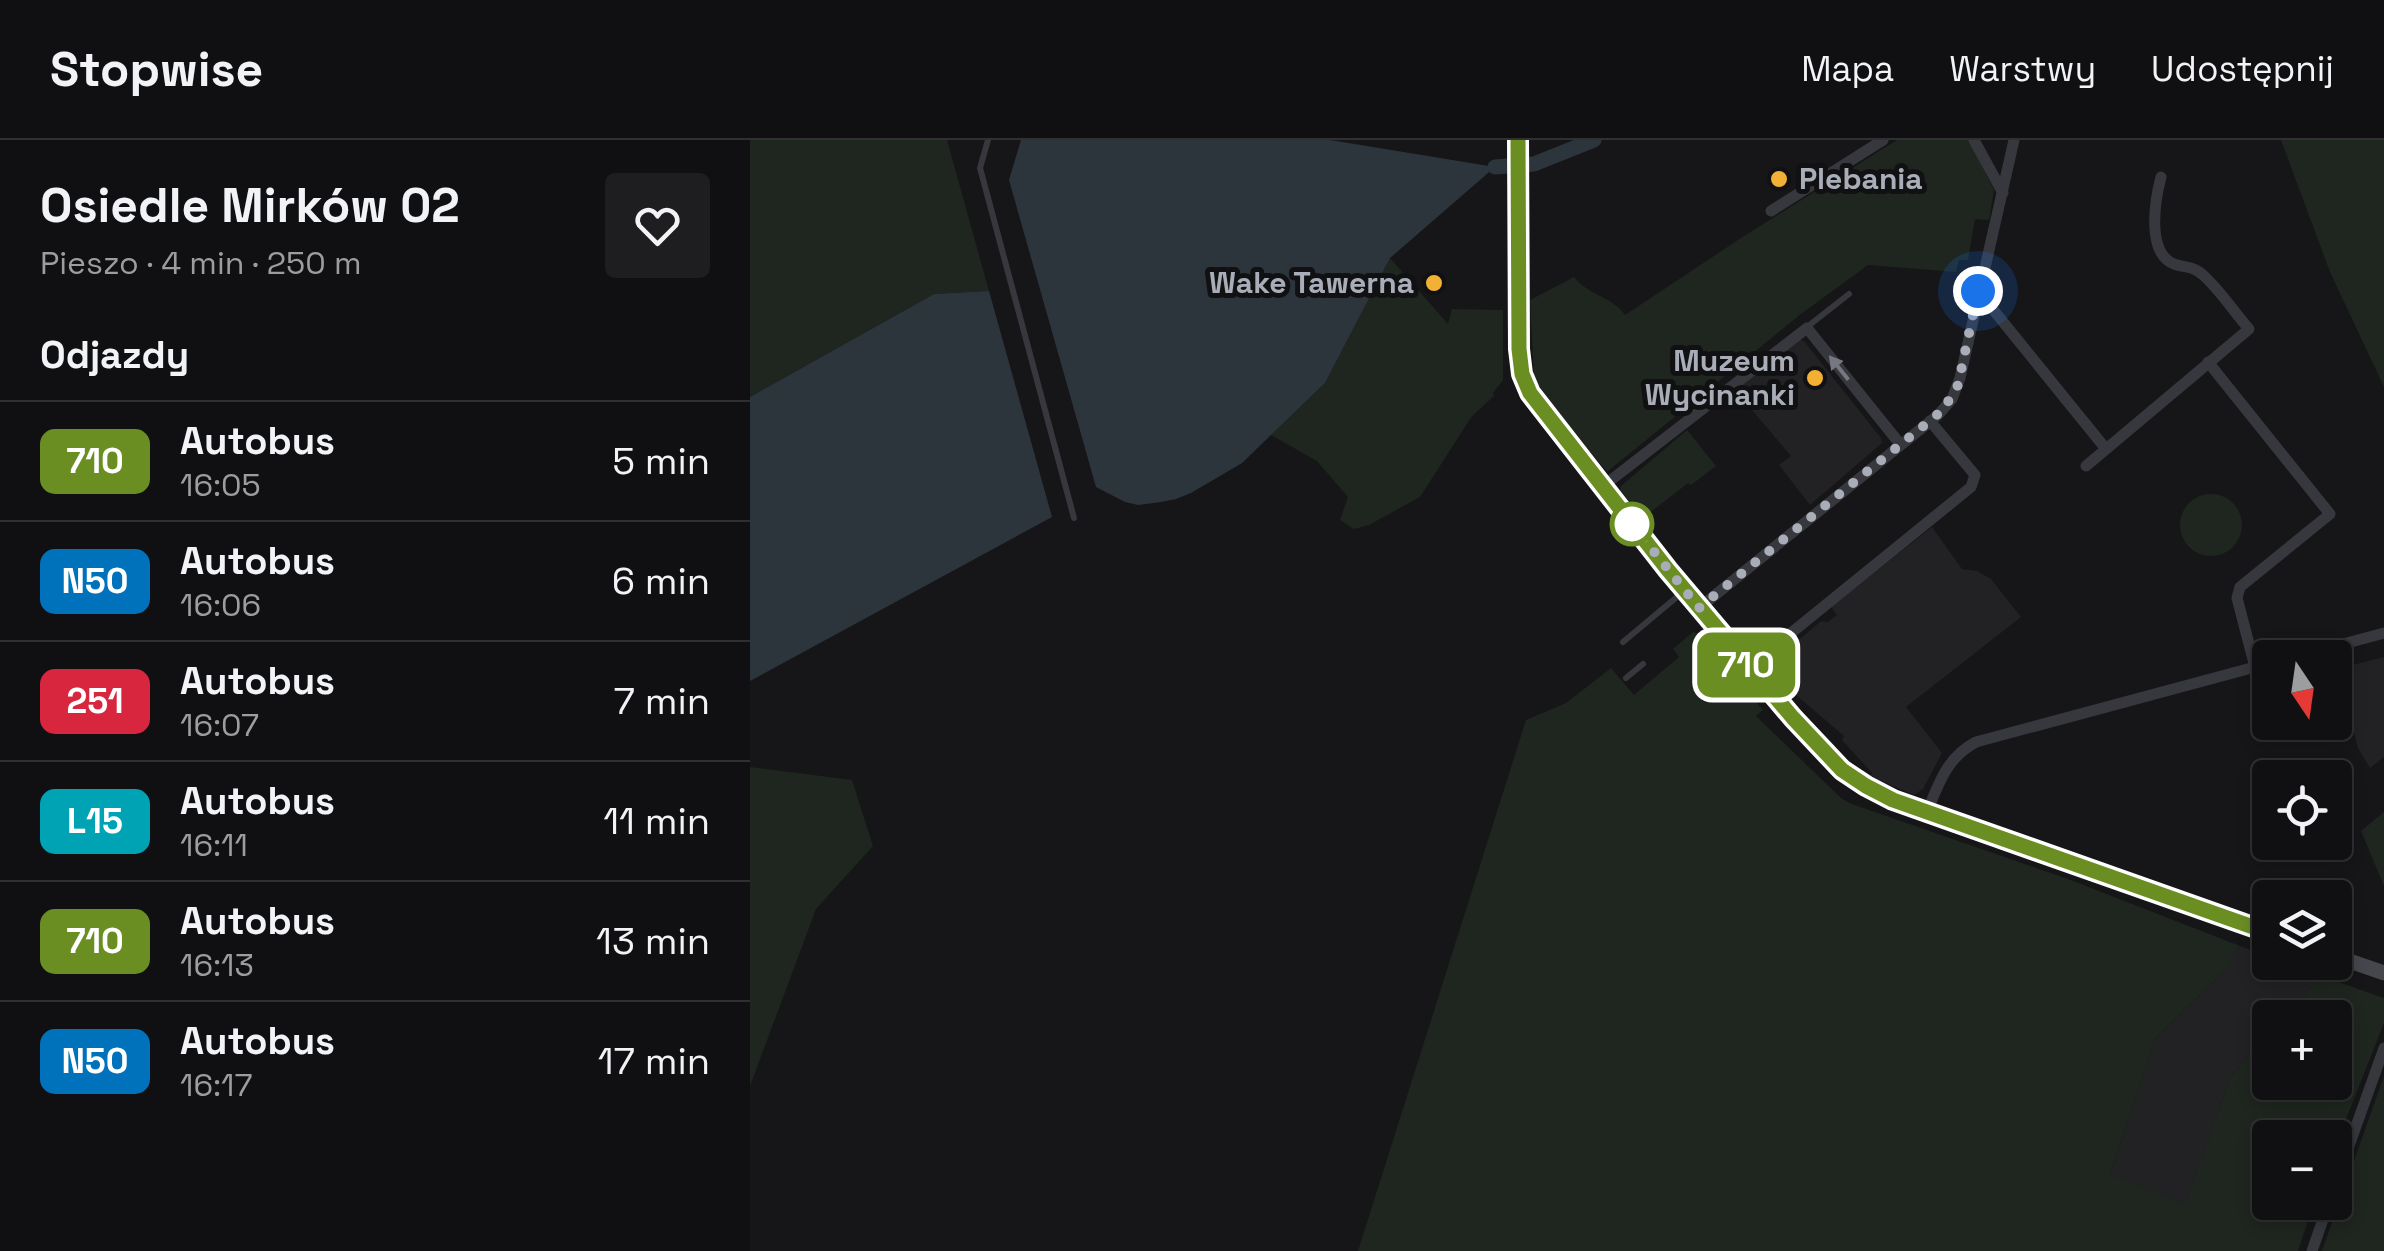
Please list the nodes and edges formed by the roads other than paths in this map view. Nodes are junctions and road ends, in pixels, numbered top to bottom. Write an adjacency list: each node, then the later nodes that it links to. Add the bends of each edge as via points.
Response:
1 (988, 140): 18 (lane, via 980,168)
2 (1518, 140): 17 (street, via 1522,374 1534,400)
3 (1883, 140): 8 (street)
4 (1974, 140): 7 (street)
5 (2014, 140): 7 (street)
6 (2162, 177): 12 (street, via 2156,196 2160,254 2203,274 2249,330)
7 (2003, 192): 9 (street)
8 (1772, 211)
9 (1978, 291): 13 (street, via 1958,385); 15 (street)
10 (1850, 294): 11 (lane)
11 (1807, 328): 14 (street, one-way to 11); 17 (street)
12 (2208, 362): 15 (street); 24 (street, via 2330,514 2240,587 2236,598)
13 (1930, 421): 14 (street); 26 (street, via 1975,476 1970,488)
14 (1900, 444): 20 (street)
15 (2106, 449): 16 (street)
16 (2086, 466)
17 (1602, 487): 19 (street)
18 (1074, 518)
19 (1685, 590): 20 (street); 22 (lane)
20 (1699, 608): 26 (street)
21 (2384, 634): 23 (street)
22 (1623, 642)
23 (2352, 642)
24 (2252, 656)
25 (1643, 664): 28 (lane)
26 (1748, 668): 29 (street, via 1842,770)
27 (2252, 668): 29 (street, via 1976,742 1950,763)
28 (1626, 678)
29 (1927, 812): 30 (street)
30 (2252, 927)
31 (2352, 962): 32 (street)
32 (2384, 973)
33 (2384, 1048): 34 (street)
34 (2352, 1138)
35 (2323, 1220): 36 (street)
36 (2312, 1251)

